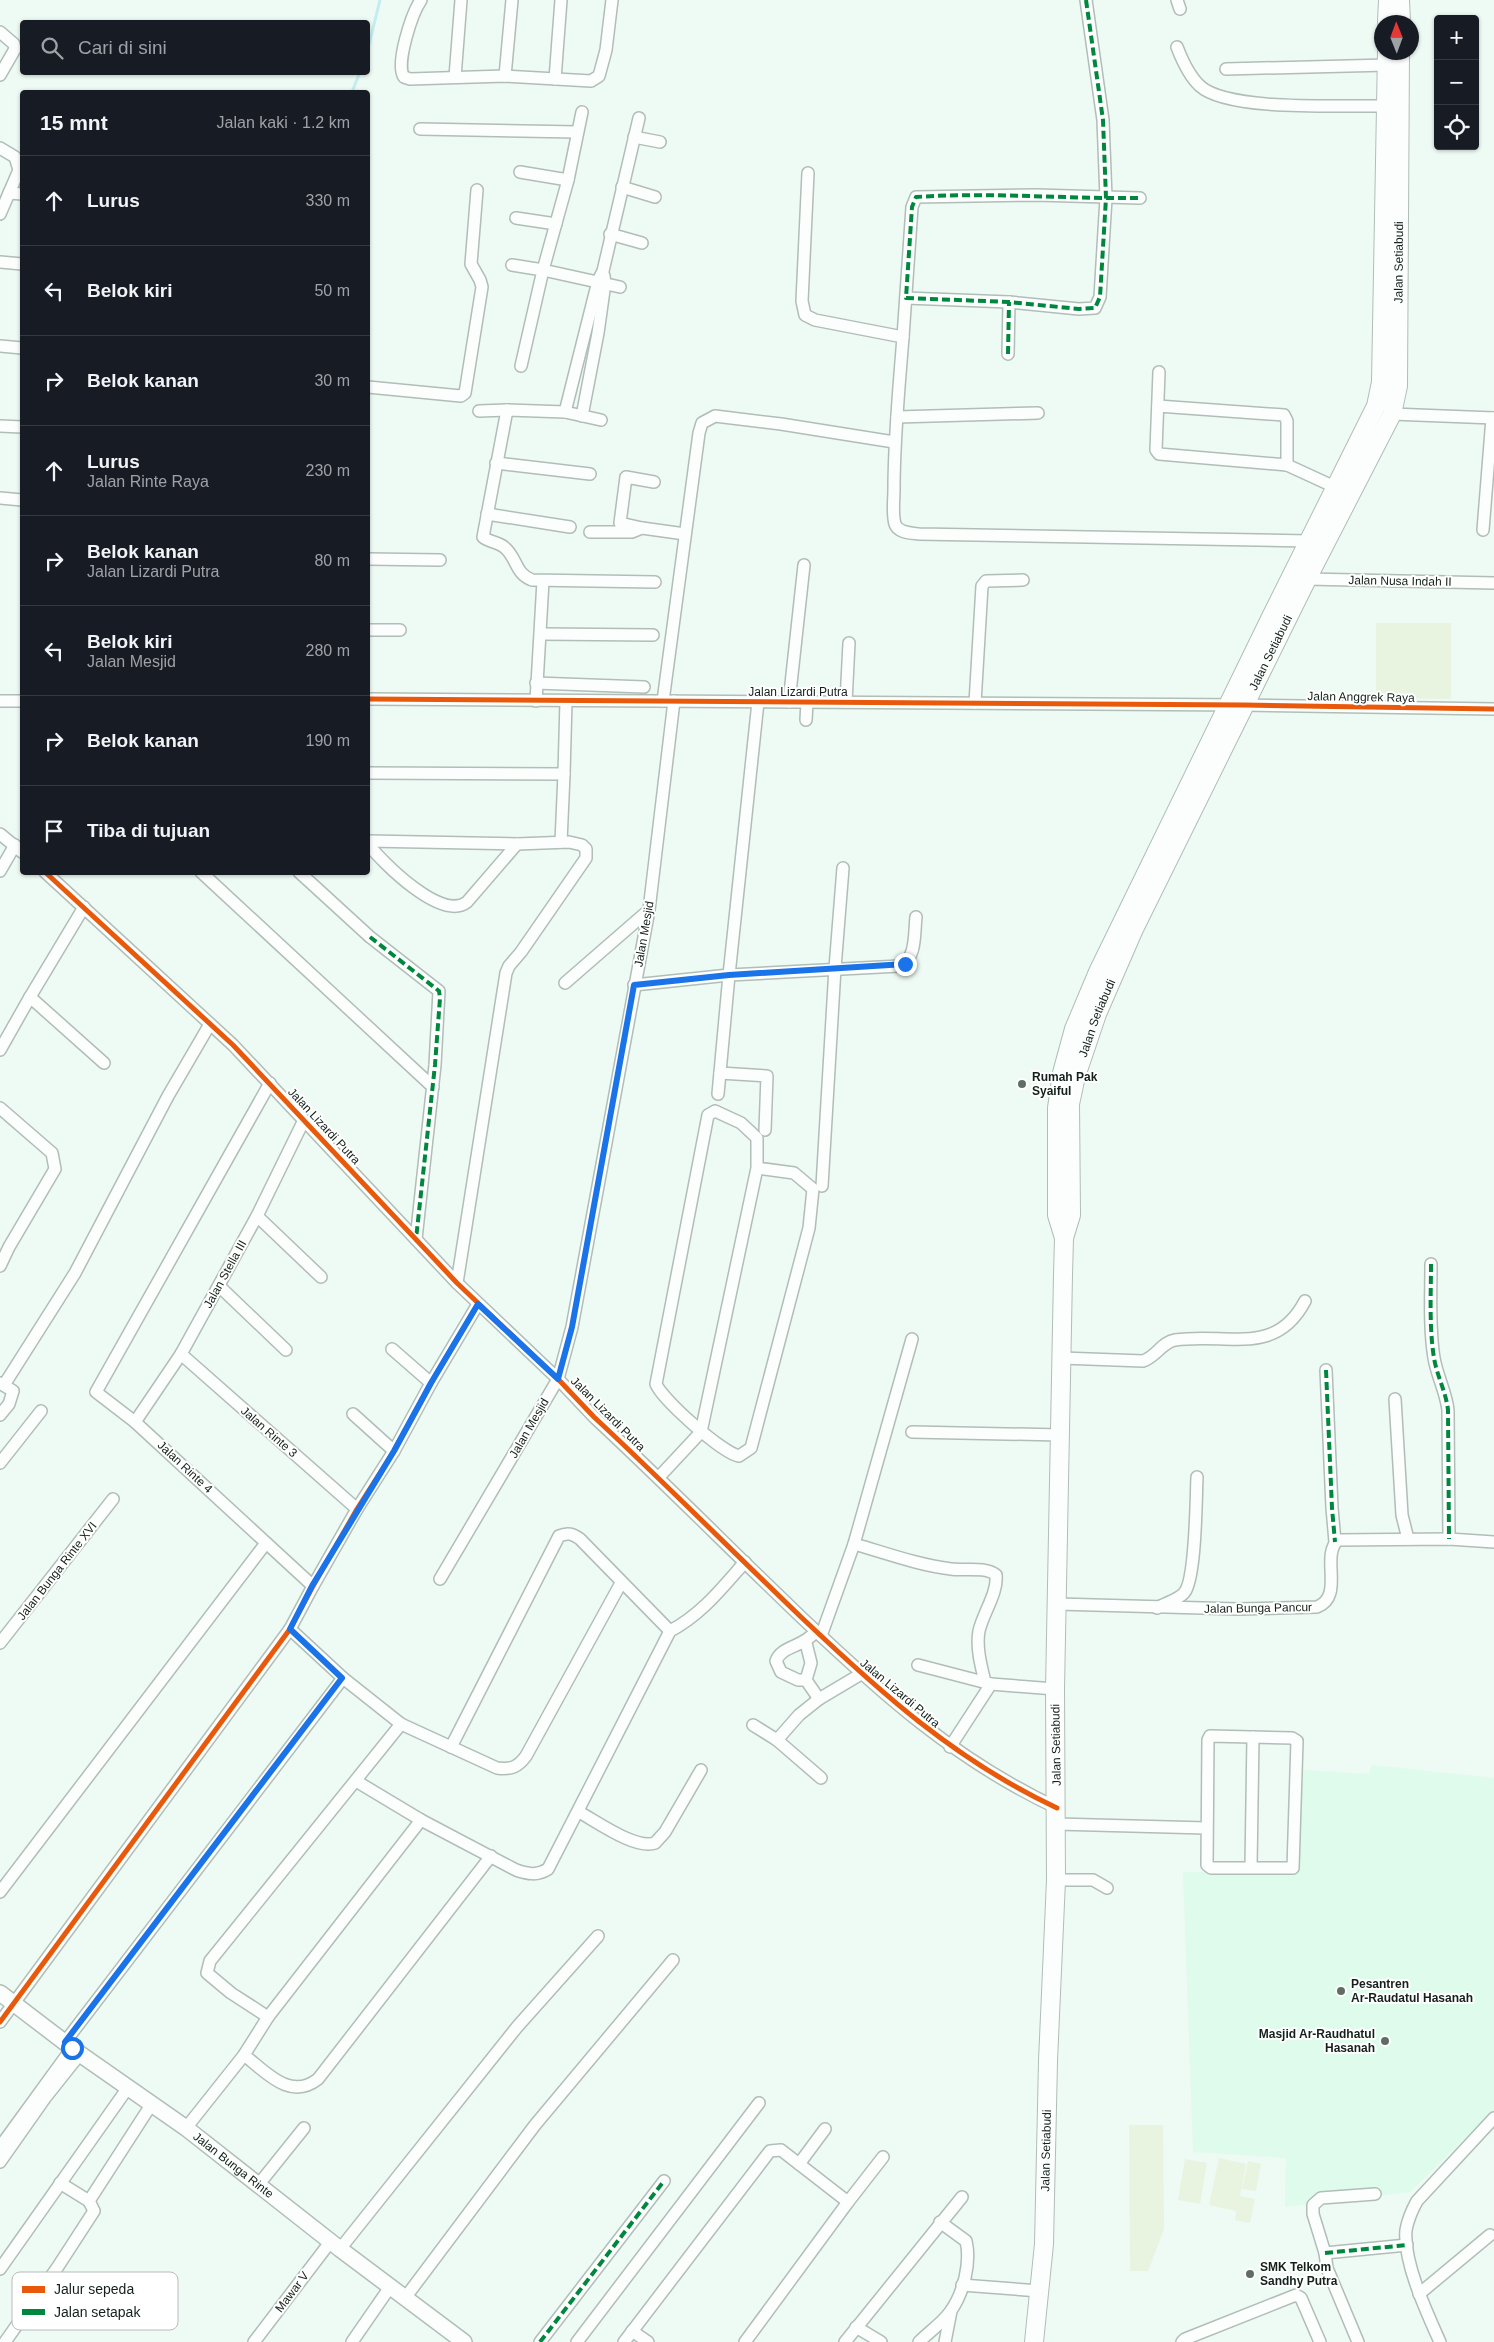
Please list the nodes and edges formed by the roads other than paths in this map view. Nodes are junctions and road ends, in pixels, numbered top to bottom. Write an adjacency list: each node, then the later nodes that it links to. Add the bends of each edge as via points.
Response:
1 (421, 0): 19 (street, via 409,23 402,74 410,78)
2 (461, 0): 19 (street)
3 (512, 0): 18 (street)
4 (561, 0): 20 (street)
5 (612, 0): 20 (street, via 606,50 599,76 591,81)
6 (1086, 0): 37 (street, via 1102,120)
7 (1388, 0): 9 (main road)
8 (1400, 0): 10 (main road)
9 (1388, 15)
10 (1401, 15)
11 (0, 32): 17 (street, via 14,44 15,49)
12 (1176, 47): 21 (street, via 1200,87 1214,95 1280,104)
13 (1374, 60): 16 (street)
14 (1387, 60): 21 (main road, Jalan Setiabudi)
15 (1400, 60): 64 (main road, Jalan Setiabudi, via 1398,386)
16 (1226, 69)
17 (0, 75)
18 (505, 76): 19 (street); 20 (street)
19 (455, 77)
20 (555, 78)
21 (1387, 106): 76 (main road, Jalan Setiabudi, via 1382,382 1369,423)
22 (582, 112): 25 (street)
23 (638, 118): 26 (street)
24 (420, 129): 25 (street)
25 (577, 132): 31 (street)
26 (634, 137): 27 (street); 32 (street)
27 (660, 142)
28 (0, 148): 34 (street, via 15,157 18,163 19,170)
29 (520, 172): 31 (street)
30 (808, 173): 52 (street, via 802,301 805,316)
31 (568, 180): 41 (street)
32 (622, 187): 36 (street); 42 (street)
33 (477, 190): 58 (street, via 471,264 482,287 465,393 461,396)
34 (9, 193): 35 (street); 39 (street)
35 (20, 194)
36 (655, 197)
37 (1106, 198): 38 (street); 50 (street, via 1036,195 916,198 912,207); 51 (street, via 1100,297 1095,308)
38 (1140, 198)
39 (0, 214)
40 (516, 218): 41 (street)
41 (556, 224): 47 (street)
42 (610, 234): 43 (street); 48 (street)
43 (642, 243)
44 (0, 262): 45 (street)
45 (20, 264)
46 (512, 265): 47 (street)
47 (543, 270): 48 (street); 56 (street)
48 (602, 279): 49 (street); 62 (street); 65 (street)
49 (620, 287)
50 (906, 298): 51 (street); 52 (street)
51 (1009, 302): 55 (street)
52 (903, 337): 66 (street)
53 (0, 346): 54 (street)
54 (20, 348)
55 (1008, 354)
56 (521, 366)
57 (1158, 372): 59 (street)
58 (370, 387)
59 (1158, 406): 73 (street, via 1284,415); 73 (street, via 1158,454)
60 (507, 410): 61 (street); 62 (street); 72 (street)
61 (479, 411)
62 (565, 412): 65 (street)
63 (1038, 413): 66 (street)
64 (1392, 414): 67 (street); 89 (main road, Jalan Setiabudi)
65 (582, 416): 68 (street)
66 (897, 417): 71 (street)
67 (1493, 418): 82 (street)
68 (601, 420)
69 (0, 426): 70 (street)
70 (20, 427)
71 (894, 442): 84 (street, Jalan Mesjid, via 771,422 708,418 702,423 699,433); 85 (street, via 895,524 905,532)
72 (496, 463): 74 (street); 79 (street)
73 (1287, 466): 76 (street)
74 (590, 474)
75 (654, 482): 81 (street, via 626,478 620,523)
76 (1337, 488): 85 (main road, Jalan Setiabudi)
77 (0, 498): 78 (street)
78 (20, 500)
79 (487, 514): 80 (street); 91 (street, via 482,534 484,539 504,547 524,577)
80 (570, 527)
81 (642, 528): 83 (street, via 632,532); 84 (street)
82 (1483, 530)
83 (590, 532)
84 (685, 534): 105 (street, Jalan Mesjid)
85 (1309, 541): 112 (main road, Jalan Setiabudi)
86 (370, 559): 87 (street)
87 (440, 560)
88 (804, 565): 107 (street)
89 (1307, 579): 93 (street, Jalan Nusa Indah II); 112 (main road, Jalan Setiabudi)
90 (1023, 580): 110 (street, via 986,581 982,586)
91 (542, 581): 92 (street); 96 (street)
92 (655, 582)
93 (1494, 583)
94 (370, 630): 95 (street)
95 (400, 630)
96 (541, 634): 97 (street); 99 (street)
97 (653, 635)
98 (849, 643): 109 (street)
99 (536, 683): 100 (street); 102 (street)
100 (644, 687)
101 (370, 699): 102 (street, Jalan Lizardi Putra)
102 (536, 700): 104 (street, Jalan Lizardi Putra)
103 (0, 701): 111 (street)
104 (566, 701): 105 (street, Jalan Lizardi Putra); 116 (street)
105 (669, 701): 106 (street, Jalan Lizardi Putra); 129 (street, Jalan Mesjid)
106 (758, 702): 107 (street, Jalan Lizardi Putra); 132 (street)
107 (789, 702): 108 (street, Jalan Lizardi Putra)
108 (807, 702): 109 (street, Jalan Lizardi Putra); 114 (street)
109 (846, 702): 110 (street, Jalan Lizardi Putra)
110 (975, 703): 112 (street, Jalan Lizardi Putra)
111 (20, 704)
112 (1236, 705): 113 (street, Jalan Anggrek Raya); 161 (main road, Jalan Setiabudi, via 1104,996 1076,1076 1069,1114 1071,1215 1064,1238)
113 (1494, 709)
114 (806, 720)
115 (370, 773): 116 (street)
116 (564, 774): 118 (street)
117 (1, 837): 122 (street)
118 (561, 842): 120 (street); 153 (street, via 582,845 586,849 586,858 506,973)
119 (370, 843): 120 (street)
120 (517, 844): 121 (street, via 467,902 456,908 427,897 387,865)
121 (370, 845)
122 (19, 849): 124 (street)
123 (844, 868): 131 (street)
124 (0, 871)
125 (48, 875): 128 (street, Jalan Lizardi Putra)
126 (204, 875): 141 (street)
127 (302, 875): 141 (street, via 370,937 439,991)
128 (84, 907): 135 (street); 136 (street, Jalan Lizardi Putra)
129 (649, 910): 133 (street); 134 (street, Jalan Mesjid)
130 (916, 917): 131 (street, via 912,955 905,964)
131 (835, 968): 132 (street); 147 (street)
132 (729, 975): 134 (street); 139 (street)
133 (564, 983)
134 (634, 985): 163 (street, Jalan Mesjid, via 572,1327)
135 (30, 996): 137 (street); 138 (street)
136 (210, 1024): 140 (street, Jalan Lizardi Putra); 165 (street, via 168,1096 75,1273)
137 (0, 1050)
138 (104, 1063)
139 (720, 1073): 142 (street); 145 (street, via 768,1076)
140 (270, 1083): 144 (street, Jalan Lizardi Putra); 170 (street, Jalan Rinte 4, via 96,1392)
141 (433, 1087): 149 (street)
142 (718, 1094)
143 (0, 1108): 151 (street, via 52,1153 55,1169)
144 (304, 1120): 148 (street, Jalan Stella III); 149 (street, Jalan Lizardi Putra)
145 (765, 1130)
146 (757, 1168): 171 (street); 171 (street, via 794,1173 813,1189 809,1228 751,1448 745,1454 733,1455); 171 (street, via 757,1138 731,1117 710,1112 656,1384)
147 (822, 1186)
148 (257, 1216): 152 (street); 154 (street, Jalan Stella III)
149 (416, 1239): 153 (street, Jalan Lizardi Putra)
150 (1431, 1264): 180 (street, via 1432,1347 1448,1410)
151 (0, 1266)
152 (321, 1277)
153 (457, 1283): 156 (street, Jalan Lizardi Putra)
154 (219, 1286): 159 (street); 160 (street, Jalan Stella III)
155 (1305, 1301): 161 (street, via 1289,1324 1260,1337 1172,1340 1144,1361)
156 (478, 1304): 163 (street, Jalan Lizardi Putra); 164 (street)
157 (912, 1339): 185 (street)
158 (392, 1349): 164 (street)
159 (286, 1350)
160 (181, 1354): 170 (street, Jalan Stella III); 179 (street, Jalan Rinte 3)
161 (1062, 1358): 173 (main road, Jalan Setiabudi)
162 (1326, 1370): 182 (street, Jalan Bunga Pancur)
163 (558, 1379): 176 (street, Jalan Lizardi Putra); 187 (street, Jalan Mesjid)
164 (431, 1383): 174 (street)
165 (2, 1384): 169 (street, via 13,1391 13,1396)
166 (1395, 1399): 181 (street, via 1402,1516)
167 (40, 1412): 175 (street)
168 (353, 1414): 174 (street)
169 (0, 1415)
170 (135, 1422): 184 (street, Jalan Rinte 4)
171 (701, 1432): 176 (street)
172 (912, 1432): 173 (street)
173 (1061, 1435): 190 (main road, Jalan Setiabudi)
174 (394, 1451): 179 (street)
175 (0, 1463)
176 (659, 1477): 186 (street, Jalan Lizardi Putra)
177 (1197, 1477): 191 (street, via 1188,1586 1184,1594)
178 (113, 1499): 196 (street, Jalan Bunga Rinte XVI)
179 (357, 1509): 189 (street)
180 (1449, 1538): 181 (street); 183 (street)
181 (1408, 1539): 182 (street, via 1341,1538)
182 (1335, 1542): 191 (street, Jalan Bunga Pancur, via 1330,1592 1326,1601 1317,1607)
183 (1494, 1542)
184 (266, 1543): 189 (street, Jalan Rinte 4); 221 (street)
185 (854, 1544): 194 (street); 201 (street, via 926,1565 988,1570 996,1574 997,1583 978,1642)
186 (745, 1562): 193 (street, via 686,1623); 194 (street, Jalan Lizardi Putra)
187 (440, 1579)
188 (621, 1582): 193 (street); 208 (street, via 521,1763 506,1769 497,1768); 208 (street, via 574,1534 559,1536)
189 (312, 1586): 192 (street)
190 (1058, 1604): 191 (street, Jalan Bunga Pancur); 202 (main road, Jalan Setiabudi)
191 (1155, 1608)
192 (290, 1629): 199 (street); 225 (street)
193 (670, 1631): 213 (street)
194 (819, 1634): 195 (street); 198 (street, Jalan Lizardi Putra)
195 (806, 1642): 200 (street, via 811,1663); 200 (street, via 782,1652 776,1661 781,1672)
196 (0, 1643)
197 (918, 1665): 201 (street)
198 (861, 1674): 203 (street); 209 (street, Jalan Lizardi Putra)
199 (342, 1678): 204 (street); 228 (street)
200 (806, 1680): 203 (street)
201 (988, 1683): 202 (street); 209 (street)
202 (1055, 1689): 214 (main road, Jalan Setiabudi)
203 (819, 1700): 207 (street, via 799,1715)
204 (401, 1724): 208 (street); 212 (street)
205 (753, 1725): 207 (street)
206 (1253, 1737): 216 (street, via 1208,1737); 218 (street); 218 (street, via 1294,1738 1298,1742 1294,1867)
207 (777, 1740): 211 (street)
208 (451, 1747)
209 (950, 1747): 214 (street, Jalan Lizardi Putra)
210 (702, 1770): 213 (street, via 655,1844 643,1845)
211 (822, 1778)
212 (356, 1781): 215 (street); 226 (street, via 207,1968 207,1973 221,1986)
213 (580, 1812): 217 (street, via 548,1869 541,1873 527,1874)
214 (1057, 1816): 216 (street); 219 (main road, Jalan Setiabudi)
215 (421, 1820): 217 (street); 226 (street)
216 (1206, 1828): 218 (street, via 1208,1866)
217 (491, 1856): 229 (street, via 318,2079 309,2086 293,2088 282,2084)
218 (1251, 1867)
219 (1056, 1880): 220 (street, via 1093,1880); 257 (main road, Jalan Setiabudi)
220 (1107, 1888)
221 (0, 1892)
222 (598, 1936): 250 (street, Mawar V, via 517,2027)
223 (673, 1960): 259 (street, via 535,2125)
224 (0, 1993): 225 (street, Jalan Bunga Rinte)
225 (13, 2003): 227 (street); 228 (street, Jalan Bunga Rinte)
226 (268, 2017): 229 (street)
227 (0, 2022)
228 (72, 2048): 230 (street, Jalan Bunga Rinte); 237 (street); 239 (street, via 45,2098)
229 (244, 2055): 234 (street)
230 (127, 2089): 232 (street, Jalan Bunga Rinte); 242 (street)
231 (759, 2103): 270 (street)
232 (151, 2105): 234 (street, Jalan Bunga Rinte); 246 (street)
233 (1494, 2118): 251 (street, via 1418,2201 1410,2215)
234 (186, 2128): 243 (street, Jalan Bunga Rinte)
235 (304, 2128): 243 (street)
236 (825, 2129): 240 (street)
237 (0, 2147)
238 (882, 2157): 247 (street)
239 (0, 2162)
240 (799, 2164): 247 (street); 263 (street, via 780,2150 768,2154)
241 (664, 2181): 269 (street)
242 (60, 2183): 246 (street); 253 (street)
243 (259, 2184): 250 (street, Jalan Bunga Rinte)
244 (1375, 2194): 252 (street, via 1315,2201 1313,2214)
245 (962, 2197): 248 (street)
246 (89, 2201): 254 (street, via 94,2211)
247 (848, 2202): 273 (street)
248 (940, 2222): 255 (street, via 966,2241 968,2259); 261 (street)
249 (1490, 2235): 258 (street)
250 (335, 2245): 256 (street, Jalan Bunga Rinte); 267 (street, Mawar V)
251 (1407, 2245): 252 (street); 258 (street)
252 (1326, 2253): 280 (street, via 1327,2268)
253 (0, 2269)
254 (53, 2272)
255 (962, 2285): 257 (street); 260 (street)
256 (390, 2287): 259 (street, Jalan Bunga Rinte); 268 (street)
257 (1040, 2291): 265 (main road, Jalan Setiabudi)
258 (1419, 2294): 281 (street)
259 (405, 2298): 264 (street, Jalan Bunga Rinte)
260 (950, 2311): 276 (street); 277 (street)
261 (856, 2327): 274 (street); 275 (street)
262 (13, 2330): 266 (street)
263 (632, 2331): 271 (street); 272 (street)
264 (458, 2340)
265 (1037, 2341)
266 (5, 2342)
267 (254, 2342)
268 (352, 2342)
269 (540, 2342)
270 (577, 2342)
271 (624, 2342)
272 (648, 2342)
273 (745, 2342)
274 (845, 2342)
275 (881, 2342)
276 (919, 2342)
277 (946, 2342)
278 (1182, 2342): 279 (street, via 1296,2295 1301,2298)
279 (1320, 2342)
280 (1358, 2342)
281 (1440, 2342)

